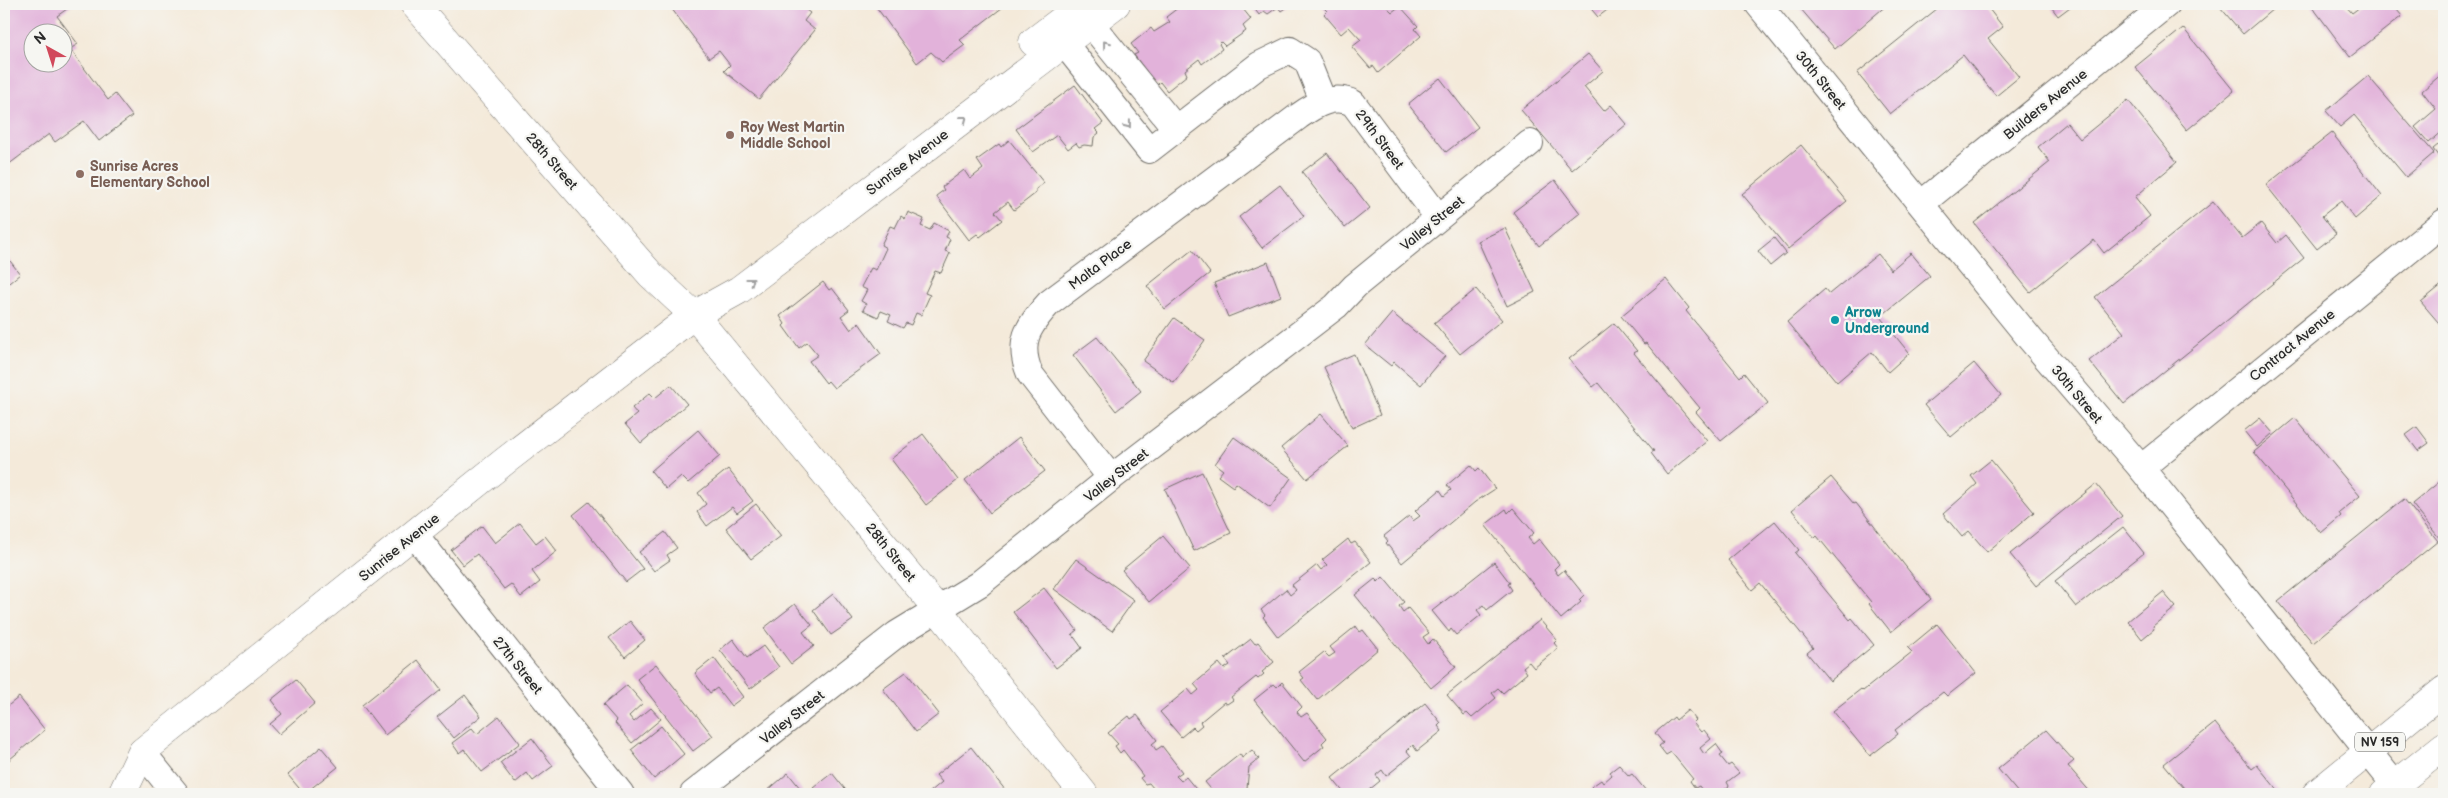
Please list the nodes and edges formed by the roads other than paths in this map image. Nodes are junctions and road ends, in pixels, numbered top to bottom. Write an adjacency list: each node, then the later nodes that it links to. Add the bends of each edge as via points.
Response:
1 (414, 4): 8 (street, 28th Street)
2 (437, 4): 8 (street, 28th Street)
3 (1116, 4): 6 (street, Sunrise Avenue)
4 (1758, 4): 12 (street, 30th Street)
5 (2167, 4): 12 (street, Builders Avenue)
6 (1084, 12): 7 (street, Sunrise Avenue); 10 (street, one-way to 6)
7 (1058, 36): 10 (street, one-way to 10, via 1149,150); 15 (street, Sunrise Avenue, via 739,290)
8 (473, 56): 15 (street, 28th Street, via 662,264)
9 (1323, 101): 10 (street, via 1307,61 1290,50 1259,65); 13 (street, 29th Street, via 1344,99 1353,103); 17 (street, Malta Place, via 1048,303 1027,333 1023,347 1030,374)
10 (1176, 129)
11 (1530, 143): 13 (street, Valley Street)
12 (1922, 203): 16 (street, 30th Street, via 2031,340)
13 (1438, 218): 17 (street, Valley Street, via 1355,286 1336,306)
14 (2444, 222): 16 (street, Contract Avenue)
15 (694, 315): 18 (street, Sunrise Avenue); 19 (street, 28th Street)
16 (2140, 468): 23 (street, 30th Street)
17 (1111, 478): 19 (street, Valley Street, via 979,584)
18 (415, 535): 22 (street, Sunrise Avenue); 27 (street, 27th Street)
19 (938, 610): 28 (street, Valley Street, via 897,634); 29 (street, 28th Street)
20 (2444, 690): 23 (street, NV 159)
21 (2444, 746): 24 (street, NV 159)
22 (142, 752): 25 (street, Sunrise Avenue); 26 (street)
23 (2367, 752): 24 (street, 30th Street); 30 (street, NV 159)
24 (2389, 790)
25 (122, 794)
26 (176, 794)
27 (621, 794)
28 (693, 794)
29 (1084, 794)
30 (2316, 794)

